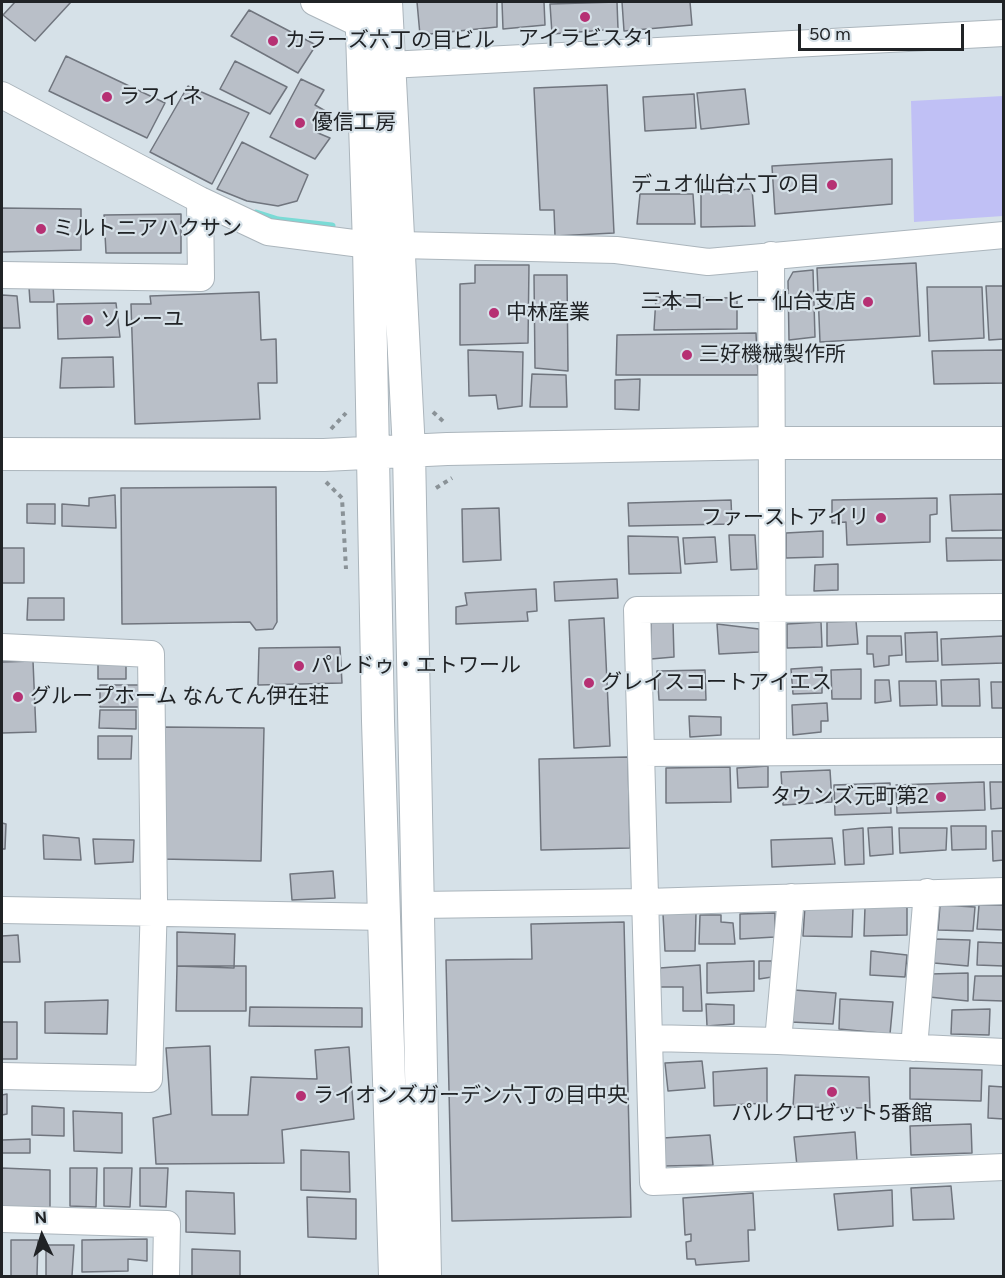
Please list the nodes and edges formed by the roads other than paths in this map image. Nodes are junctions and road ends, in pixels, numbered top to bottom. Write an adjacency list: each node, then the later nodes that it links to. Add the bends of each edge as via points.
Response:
1 (314, 2): 3 (street)
2 (386, 2): 5 (street)
3 (361, 13): 9 (street)
4 (1004, 33): 5 (street)
5 (389, 65): 9 (street)
6 (2, 95): 7 (street)
7 (200, 201): 9 (street, via 268,232); 11 (street, via 201,278)
8 (1004, 235): 10 (street)
9 (384, 245): 10 (street, via 616,250 708,262); 14 (street); 15 (street)
10 (771, 255): 12 (street)
11 (2, 275)
12 (773, 442): 13 (street); 14 (street); 18 (street)
13 (1004, 443)
14 (409, 451): 15 (street); 27 (street)
15 (373, 453): 16 (street); 30 (street)
16 (2, 454)
17 (1004, 607): 18 (street)
18 (773, 609): 21 (street); 22 (street, via 637,610)
19 (2, 647): 29 (street, via 151,654)
20 (1004, 751): 21 (street)
21 (773, 752): 22 (street)
22 (642, 753): 26 (street)
23 (1004, 891): 24 (street)
24 (927, 892): 25 (street); 33 (street)
25 (791, 897): 26 (street); 32 (street)
26 (646, 902): 27 (street); 31 (street)
27 (417, 905): 40 (street)
28 (2, 910): 29 (street)
29 (154, 912): 30 (street); 35 (street, via 149,1079)
30 (386, 917): 39 (street)
31 (650, 1038): 32 (street); 36 (street, via 653,1182)
32 (778, 1041): 33 (street)
33 (914, 1048): 34 (street)
34 (1004, 1052)
35 (2, 1076)
36 (1004, 1167)
37 (2, 1219): 38 (street, via 167,1224)
38 (166, 1276)
39 (395, 1276)
40 (425, 1276)

